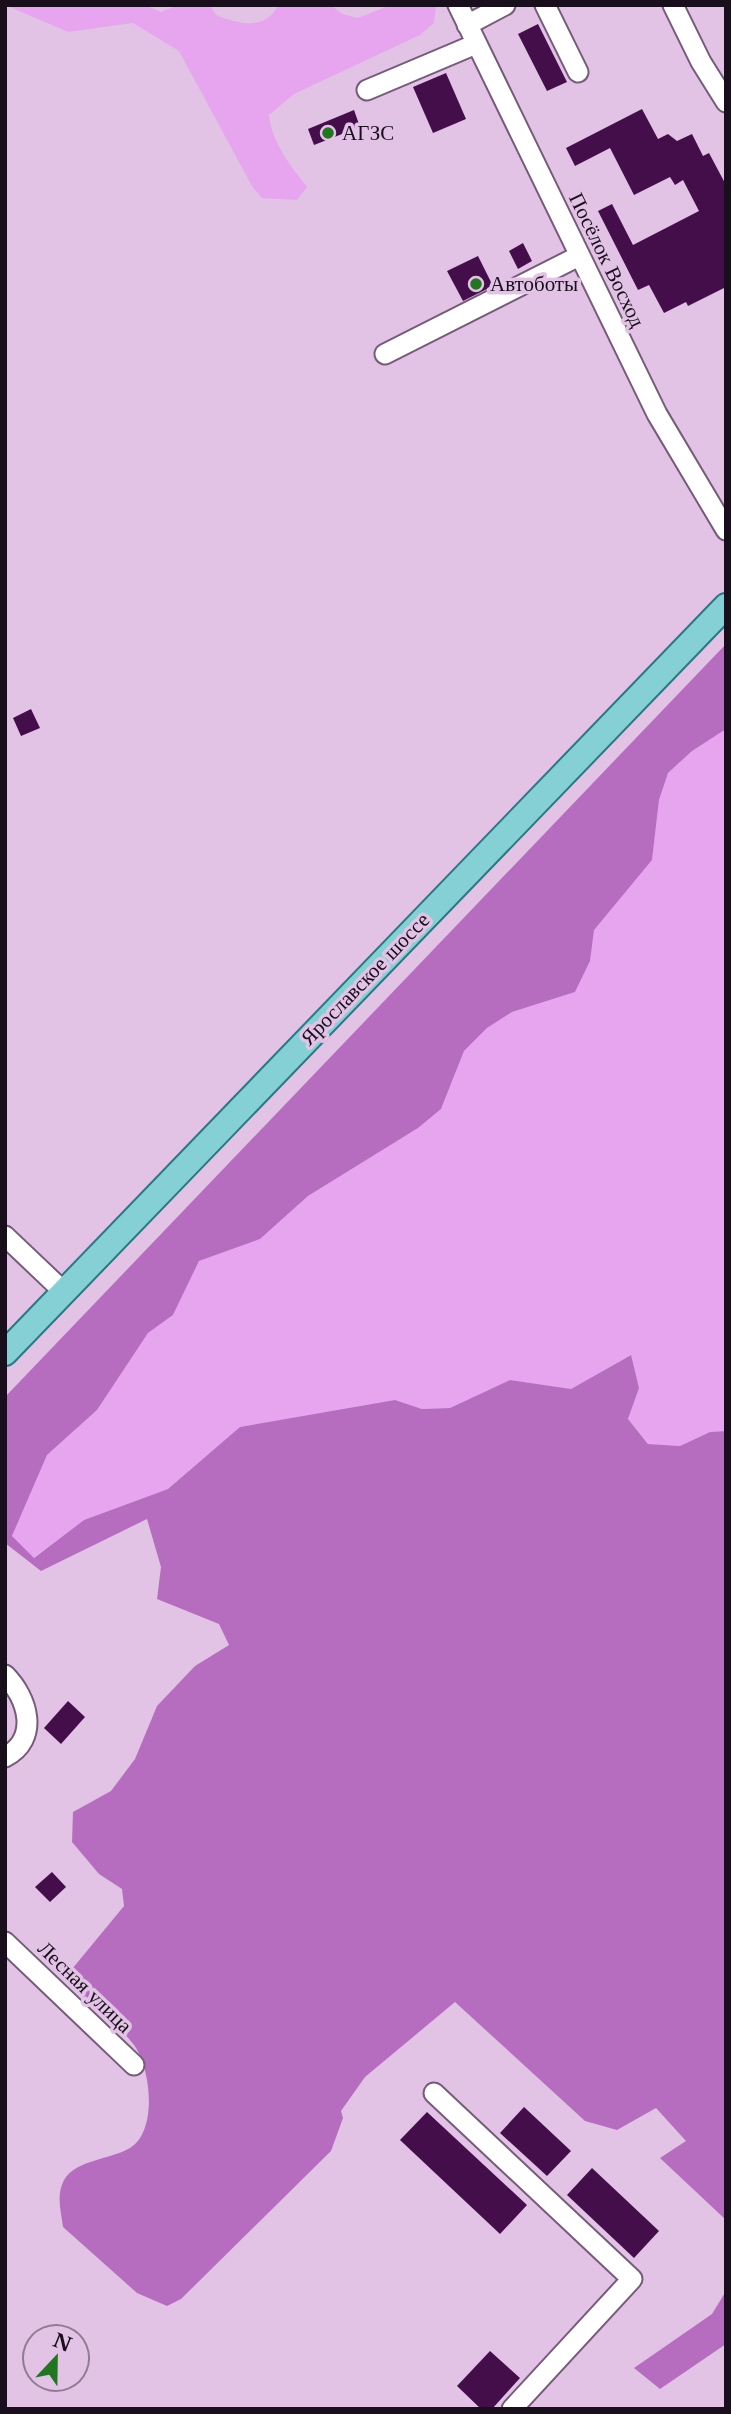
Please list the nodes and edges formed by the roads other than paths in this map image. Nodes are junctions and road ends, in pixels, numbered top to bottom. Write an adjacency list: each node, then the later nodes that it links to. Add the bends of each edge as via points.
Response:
1 (458, 5): 5 (street, Посёлок Восход)
2 (505, 5): 5 (street)
3 (545, 5): 7 (street)
4 (673, 5): 9 (street)
5 (467, 25): 6 (street, Посёлок Восход)
6 (476, 44): 8 (street); 10 (street, Посёлок Восход)
7 (578, 72)
8 (368, 90)
9 (726, 102)
10 (579, 256): 11 (street); 12 (street, Посёлок Восход, via 657,414)
11 (385, 355)
12 (726, 530)
13 (726, 606): 15 (main road, Ярославское шоссе)
14 (5, 1236): 15 (street)
15 (64, 1292): 16 (main road, Ярославское шоссе)
16 (5, 1353)
17 (5, 1675): 18 (street, via 23,1703 28,1722 19,1745)
18 (5, 1757)
19 (5, 1942): 20 (street, Лесная улица)
20 (134, 2065)
21 (434, 2093): 22 (street, via 632,2278)
22 (512, 2409)

